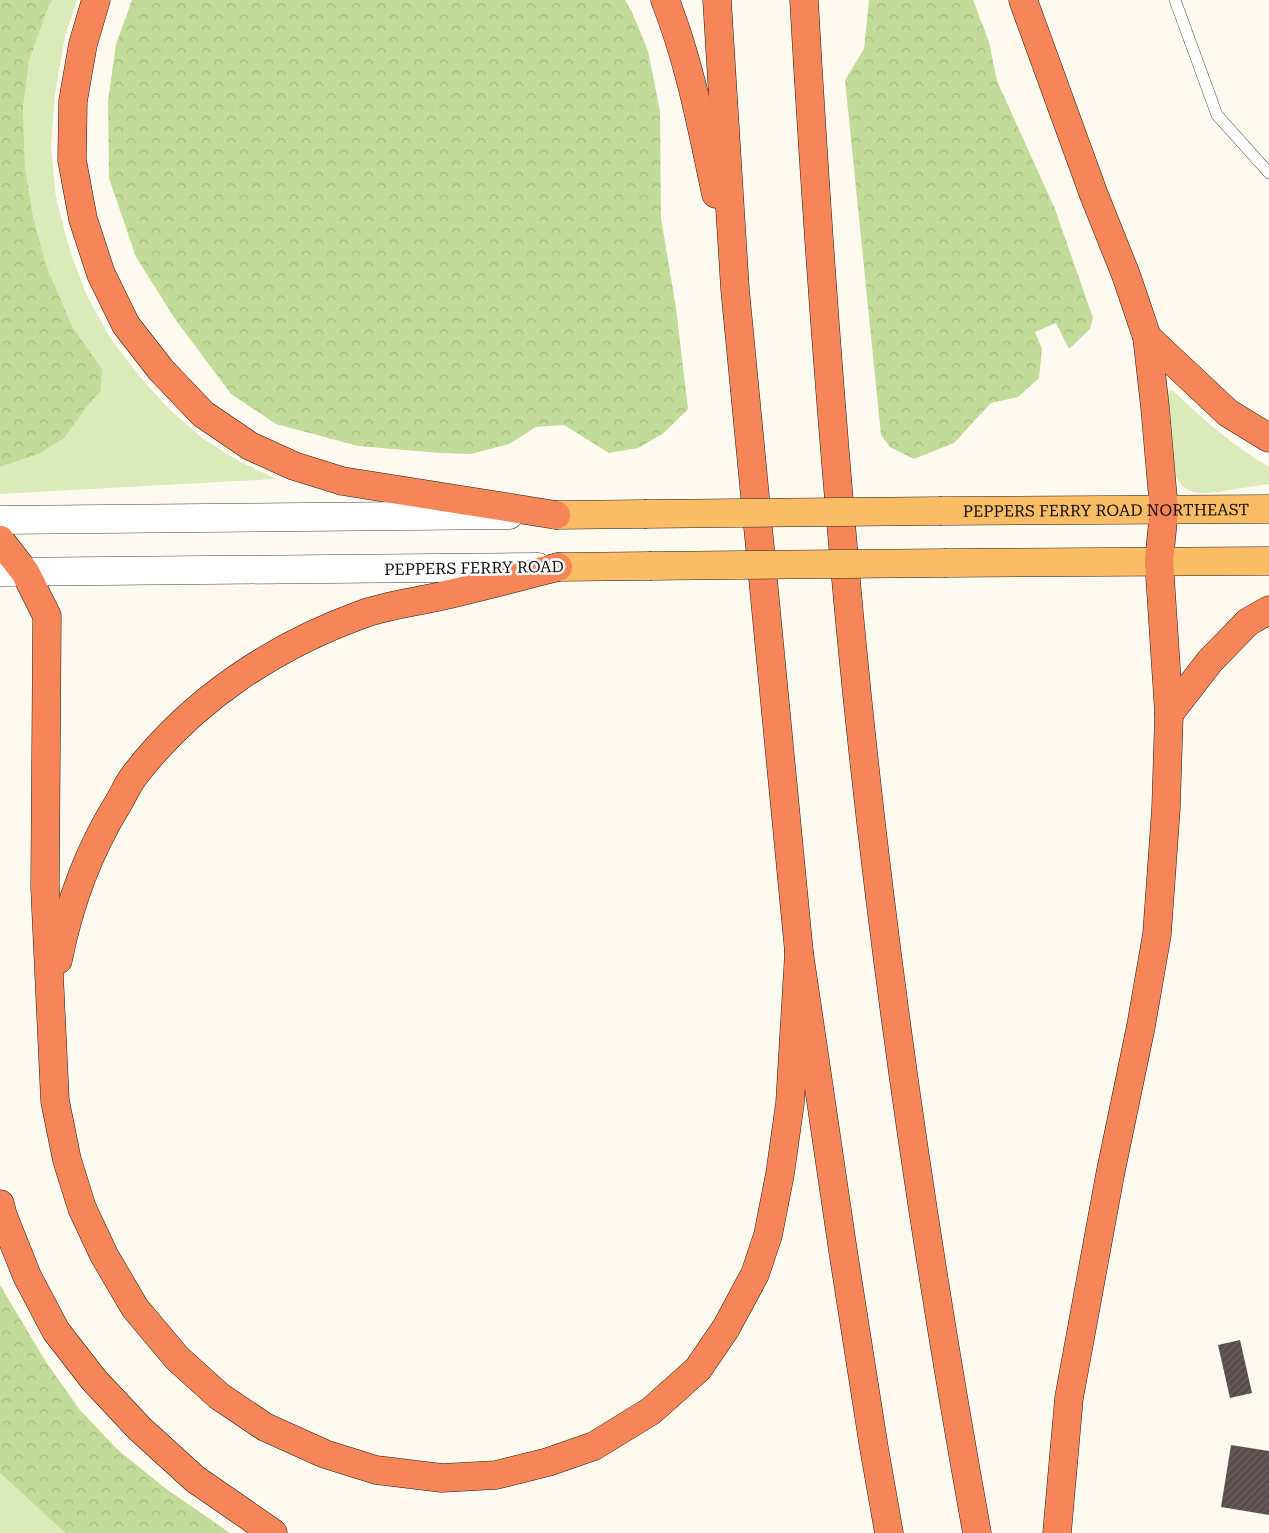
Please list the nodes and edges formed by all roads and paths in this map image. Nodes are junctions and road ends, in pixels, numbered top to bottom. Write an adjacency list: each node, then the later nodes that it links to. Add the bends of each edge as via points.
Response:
1 (96, 0): 13 (highway, via 72,101 72,160 83,219 101,274 126,325 161,370 203,414 250,446 294,466 342,482)
2 (665, 0): 8 (highway, via 679,34 696,100)
3 (718, 0): 8 (highway)
4 (804, 0): 27 (highway, via 824,317 862,738 916,1157)
5 (1023, 0): 9 (highway)
6 (1175, 0): 7 (lane, via 1216,115)
7 (1269, 173)
8 (735, 289): 22 (highway)
9 (1147, 337): 10 (highway, via 1228,413); 12 (highway)
10 (1269, 438)
11 (1269, 509): 12 (main road, PEPPERS FERRY ROAD NORTHEAST)
12 (1164, 510): 13 (main road, PEPPERS FERRY ROAD NORTHEAST, bridge); 16 (highway)
13 (556, 515): 14 (street)
14 (0, 520)
15 (0, 540): 19 (highway)
16 (1159, 561): 17 (main road); 18 (main road, PEPPERS FERRY ROAD, bridge); 21 (highway)
17 (1269, 561)
18 (558, 567): 19 (street, PEPPERS FERRY ROAD); 23 (highway, via 365,613 302,640 251,669 209,699 169,735 134,777 107,821 83,873 65,927 54,982)
19 (13, 572): 23 (highway, via 47,616 45,888)
20 (1269, 610): 21 (highway, via 1248,622 1210,661)
21 (1169, 714): 28 (highway, via 1166,808 1156,934 1068,1398)
22 (799, 952): 23 (highway, via 790,1103 779,1183 768,1235 755,1274 726,1328 698,1369 651,1411 594,1446 496,1476 442,1478 376,1470 324,1454 265,1427 219,1396 177,1358 136,1308 104,1255 82,1208 67,1160 55,1101); 26 (highway, via 842,1251)
23 (52, 1043)
24 (0, 1204): 25 (highway, via 27,1276 56,1331 94,1380 140,1429 195,1479)
25 (272, 1533)
26 (889, 1533)
27 (977, 1533)
28 (1056, 1533)

